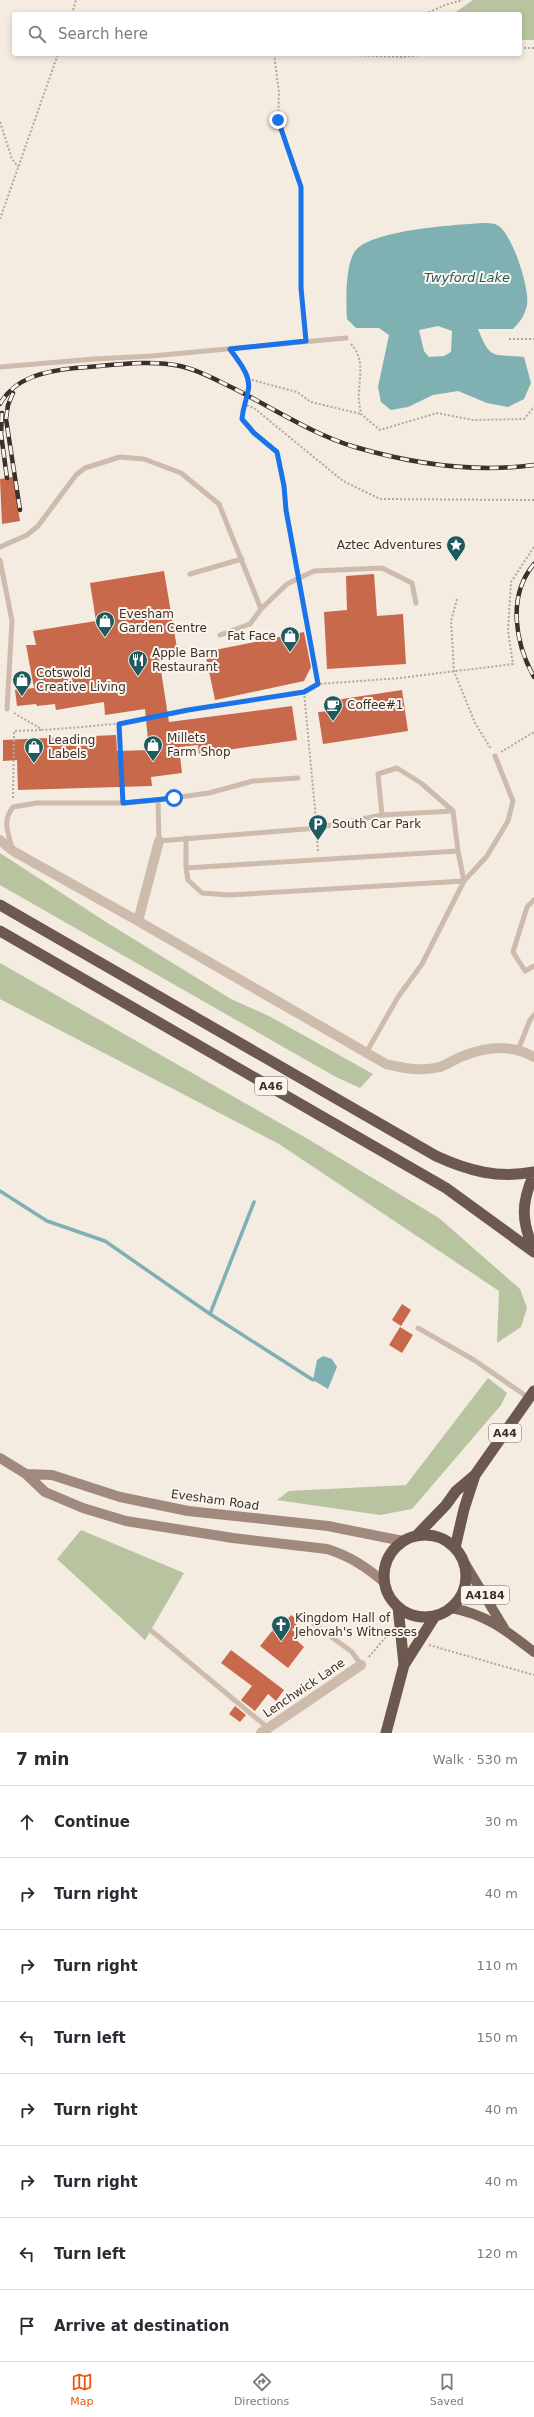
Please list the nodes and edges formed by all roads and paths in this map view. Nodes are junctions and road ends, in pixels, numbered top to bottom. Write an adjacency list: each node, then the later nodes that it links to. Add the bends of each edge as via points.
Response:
1 (76, 0): 3 (path)
2 (463, 0): 4 (path)
3 (73, 12)
4 (429, 12)
5 (522, 48): 6 (path)
6 (534, 48)
7 (57, 56): 10 (path)
8 (274, 56): 15 (path, via 279,93 278,120 301,187 301,288)
9 (0, 122): 10 (path, via 12,158)
10 (18, 167): 11 (path)
11 (0, 219)
12 (346, 338): 15 (lane); 21 (path, via 357,350 361,368 358,394)
13 (509, 339): 14 (path)
14 (534, 339)
15 (306, 341): 16 (lane)
16 (230, 349): 17 (lane); 18 (path)
17 (0, 367)
18 (248, 379): 19 (path, via 248,392); 21 (path, via 297,392 311,402)
19 (243, 404): 22 (path, via 254,408 343,481 380,499); 28 (path, via 242,419 277,452)
20 (534, 407): 21 (path, via 524,419 473,420 437,413 380,430)
21 (361, 414)
22 (534, 500)
23 (0, 547): 25 (lane, via 27,535 38,526 76,475 86,468 120,457 132,456 181,473 219,504)
24 (534, 547): 33 (path, via 511,582 508,631 513,664)
25 (242, 559): 27 (lane); 31 (lane)
26 (0, 560): 36 (lane, via 12,621)
27 (190, 574)
28 (299, 578): 30 (lane, via 314,571 382,568 412,583); 31 (lane, via 287,584); 34 (path)
29 (457, 599): 33 (path, via 451,621)
30 (416, 603)
31 (260, 610): 32 (lane, via 250,624)
32 (220, 634)
33 (454, 671): 34 (path); 40 (path, via 470,705 475,723)
34 (318, 684): 35 (path)
35 (304, 692): 37 (path, via 188,710); 47 (path)
36 (7, 709): 38 (path)
37 (119, 724): 38 (path); 43 (path)
38 (43, 730): 44 (path, via 14,731)
39 (534, 732): 40 (path)
40 (495, 756): 55 (lane, via 514,801 508,821 487,856)
41 (298, 778): 42 (lane, via 253,781 209,793)
42 (158, 800): 43 (lane); 50 (lane)
43 (123, 803): 44 (lane, via 37,803)
44 (13, 807): 51 (lane, via 6,819)
45 (453, 811): 46 (lane); 46 (lane, via 397,768 378,774); 52 (lane)
46 (382, 815): 47 (lane)
47 (317, 828): 48 (lane); 53 (path)
48 (186, 838): 50 (lane); 54 (lane)
49 (0, 840): 51 (street)
50 (159, 840): 58 (street)
51 (13, 851): 58 (street)
52 (458, 852): 53 (lane); 55 (lane)
53 (318, 859): 54 (lane)
54 (186, 868): 55 (lane, via 188,880 202,893 230,895)
55 (464, 881): 63 (lane, via 422,964 398,997)
56 (534, 900): 60 (lane, via 527,907 513,952 525,970)
57 (0, 905): 65 (highway, A46, via 436,1156 466,1170 487,1174 515,1176)
58 (138, 921): 63 (street)
59 (0, 931): 66 (highway, A46, via 446,1188)
60 (534, 966)
61 (534, 1015): 62 (lane)
62 (518, 1050): 63 (street, via 489,1047 441,1066 412,1070 386,1064); 64 (street)
63 (366, 1053)
64 (534, 1057)
65 (534, 1173): 66 (highway, via 523,1208 525,1227)
66 (534, 1251)
67 (418, 1328): 68 (lane)
68 (531, 1395): 71 (highway, A44)
69 (0, 1458): 70 (main road, Evesham Road)
70 (26, 1474): 73 (main road, Evesham Road, via 52,1475 120,1497 188,1511 328,1526); 76 (main road, Evesham Road, via 46,1492 90,1510 126,1520 170,1529 327,1548 347,1555)
71 (475, 1475): 72 (highway, A44, via 456,1491); 74 (highway, A44)
72 (416, 1536): 73 (highway); 74 (highway, via 439,1537)
73 (403, 1541): 76 (highway, via 389,1556)
74 (455, 1548): 75 (highway)
75 (464, 1562): 78 (highway, via 466,1584 461,1596); 82 (main road, A4184)
76 (384, 1582): 77 (highway, via 389,1596)
77 (398, 1607): 79 (highway, via 422,1617); 83 (highway)
78 (451, 1608): 79 (highway); 82 (main road, A4184, via 476,1614)
79 (435, 1616): 84 (highway)
80 (314, 1624): 86 (lane, via 352,1652)
81 (148, 1628): 89 (lane)
82 (504, 1628): 85 (main road, A4184)
83 (403, 1637): 86 (path, via 389,1633); 87 (highway)
84 (419, 1642): 87 (highway); 88 (path)
85 (534, 1652)
86 (361, 1665): 89 (street, Lenchwick Lane)
87 (404, 1665): 90 (highway)
88 (534, 1675)
89 (264, 1731)
90 (386, 1733)

